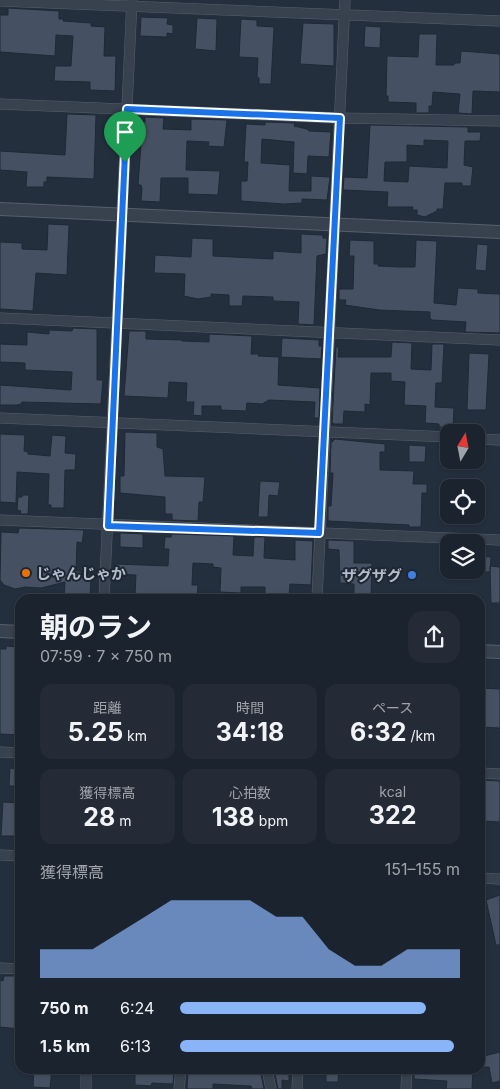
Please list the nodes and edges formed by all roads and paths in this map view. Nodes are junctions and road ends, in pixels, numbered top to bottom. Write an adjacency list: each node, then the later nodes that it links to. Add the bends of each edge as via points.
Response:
1 (345, 0): 4 (street)
2 (0, 1): 3 (street)
3 (131, 3): 4 (street); 7 (street)
4 (344, 16): 5 (street); 8 (street)
5 (500, 22)
6 (0, 104): 7 (street)
7 (127, 109): 8 (street); 11 (street)
8 (340, 118): 9 (street); 12 (street)
9 (500, 122)
10 (0, 209): 11 (street)
11 (123, 214): 12 (street); 15 (street)
12 (336, 225): 13 (street); 16 (street)
13 (500, 232)
14 (0, 318): 15 (street)
15 (117, 322): 16 (street); 19 (street)
16 (330, 333): 17 (street); 20 (street)
17 (500, 340)
18 (0, 418): 19 (street)
19 (112, 422): 20 (street); 25 (street)
20 (325, 431): 21 (street); 26 (street)
21 (440, 437)
22 (485, 439): 23 (street)
23 (500, 440)
24 (0, 520): 25 (street)
25 (108, 526): 26 (street); 28 (street)
26 (319, 533): 27 (street); 29 (street)
27 (500, 540)
28 (104, 594)
29 (317, 594)
30 (0, 632): 31 (street)
31 (15, 632)
32 (485, 651): 33 (street)
33 (500, 652)
34 (0, 752): 35 (street)
35 (15, 753)
36 (485, 773): 37 (street)
37 (500, 774)
38 (0, 855): 39 (street)
39 (15, 856)
40 (485, 878): 41 (street)
41 (500, 879)
42 (0, 968): 43 (street)
43 (15, 969)
44 (86, 1074): 49 (street)
45 (180, 1074): 50 (street)
46 (268, 1074): 51 (street)
47 (298, 1074): 52 (street)
48 (407, 1074): 53 (street)
49 (86, 1089)
50 (179, 1089)
51 (271, 1089)
52 (297, 1089)
53 (406, 1089)

